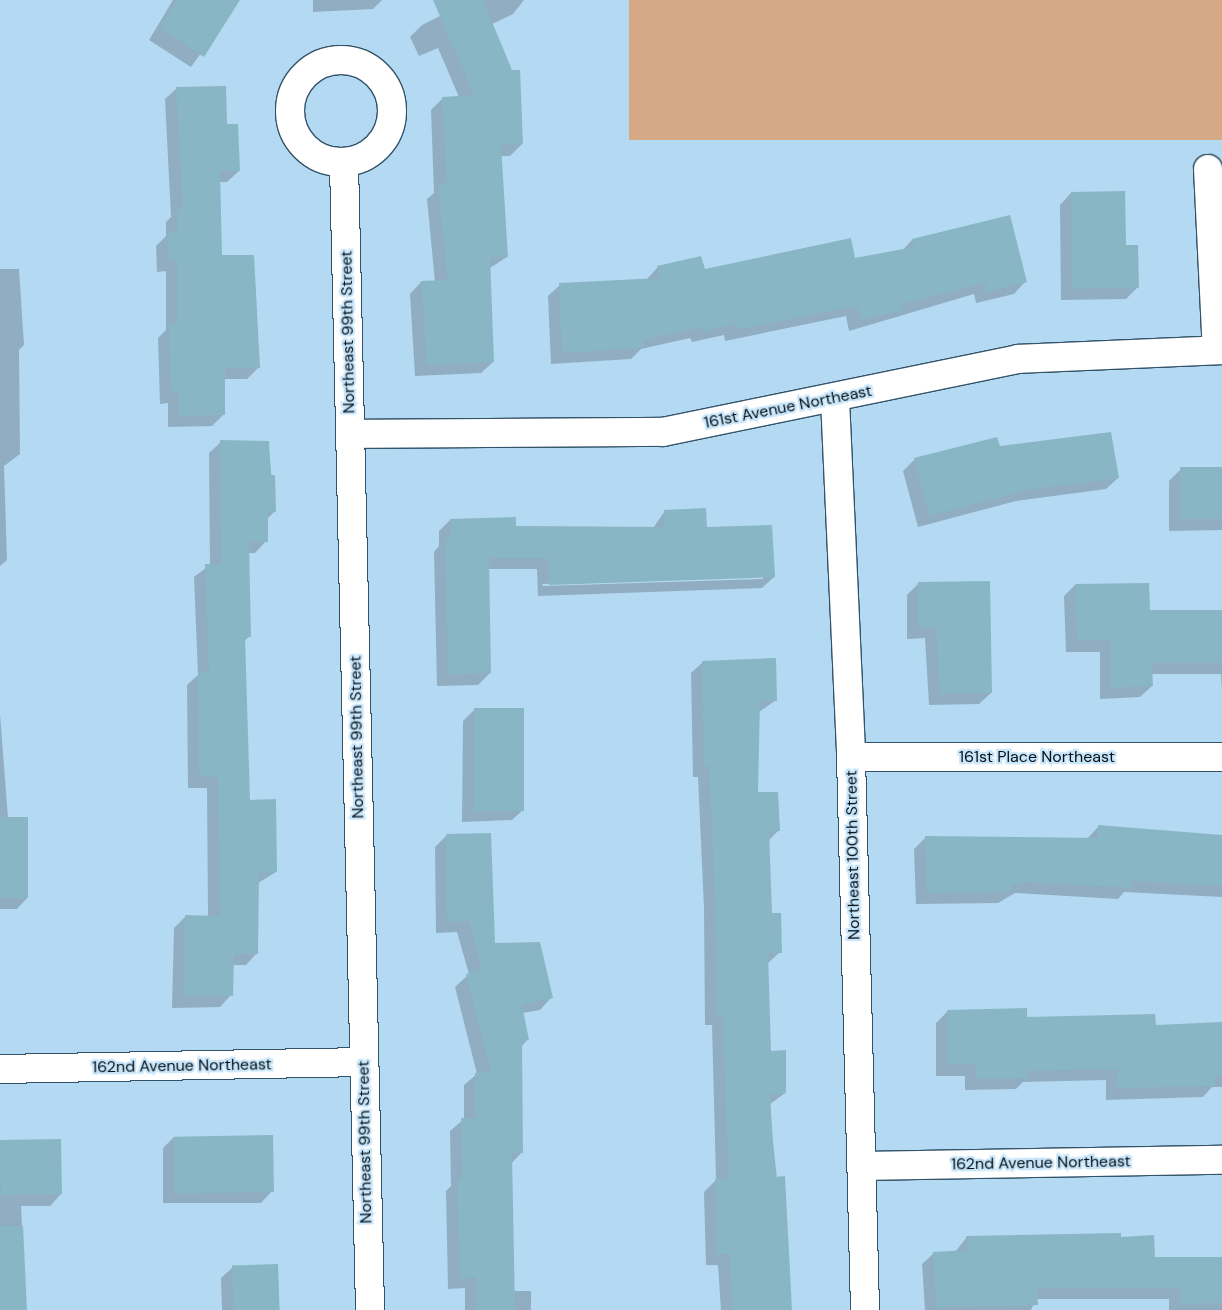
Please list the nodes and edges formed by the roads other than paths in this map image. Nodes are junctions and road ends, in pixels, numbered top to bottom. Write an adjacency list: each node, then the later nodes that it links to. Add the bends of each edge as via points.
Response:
1 (344, 163): 5 (street, Northeast 99th Street)
2 (1208, 169): 3 (street)
3 (1219, 350): 4 (street, 161st Avenue Northeast, via 1018,359)
4 (834, 399): 5 (street, 161st Avenue Northeast, via 663,432); 6 (street, Northeast 100th Street)
5 (350, 434): 8 (street, Northeast 99th Street)
6 (851, 757): 7 (street, 161st Place Northeast); 11 (street, Northeast 100th Street)
7 (1222, 757)
8 (364, 1062): 9 (street, 162nd Avenue Northeast); 12 (street, Northeast 99th Street)
9 (0, 1070)
10 (1222, 1160): 11 (street, 162nd Avenue Northeast)
11 (861, 1166): 13 (street, Northeast 100th Street)
12 (370, 1310)
13 (865, 1310)

